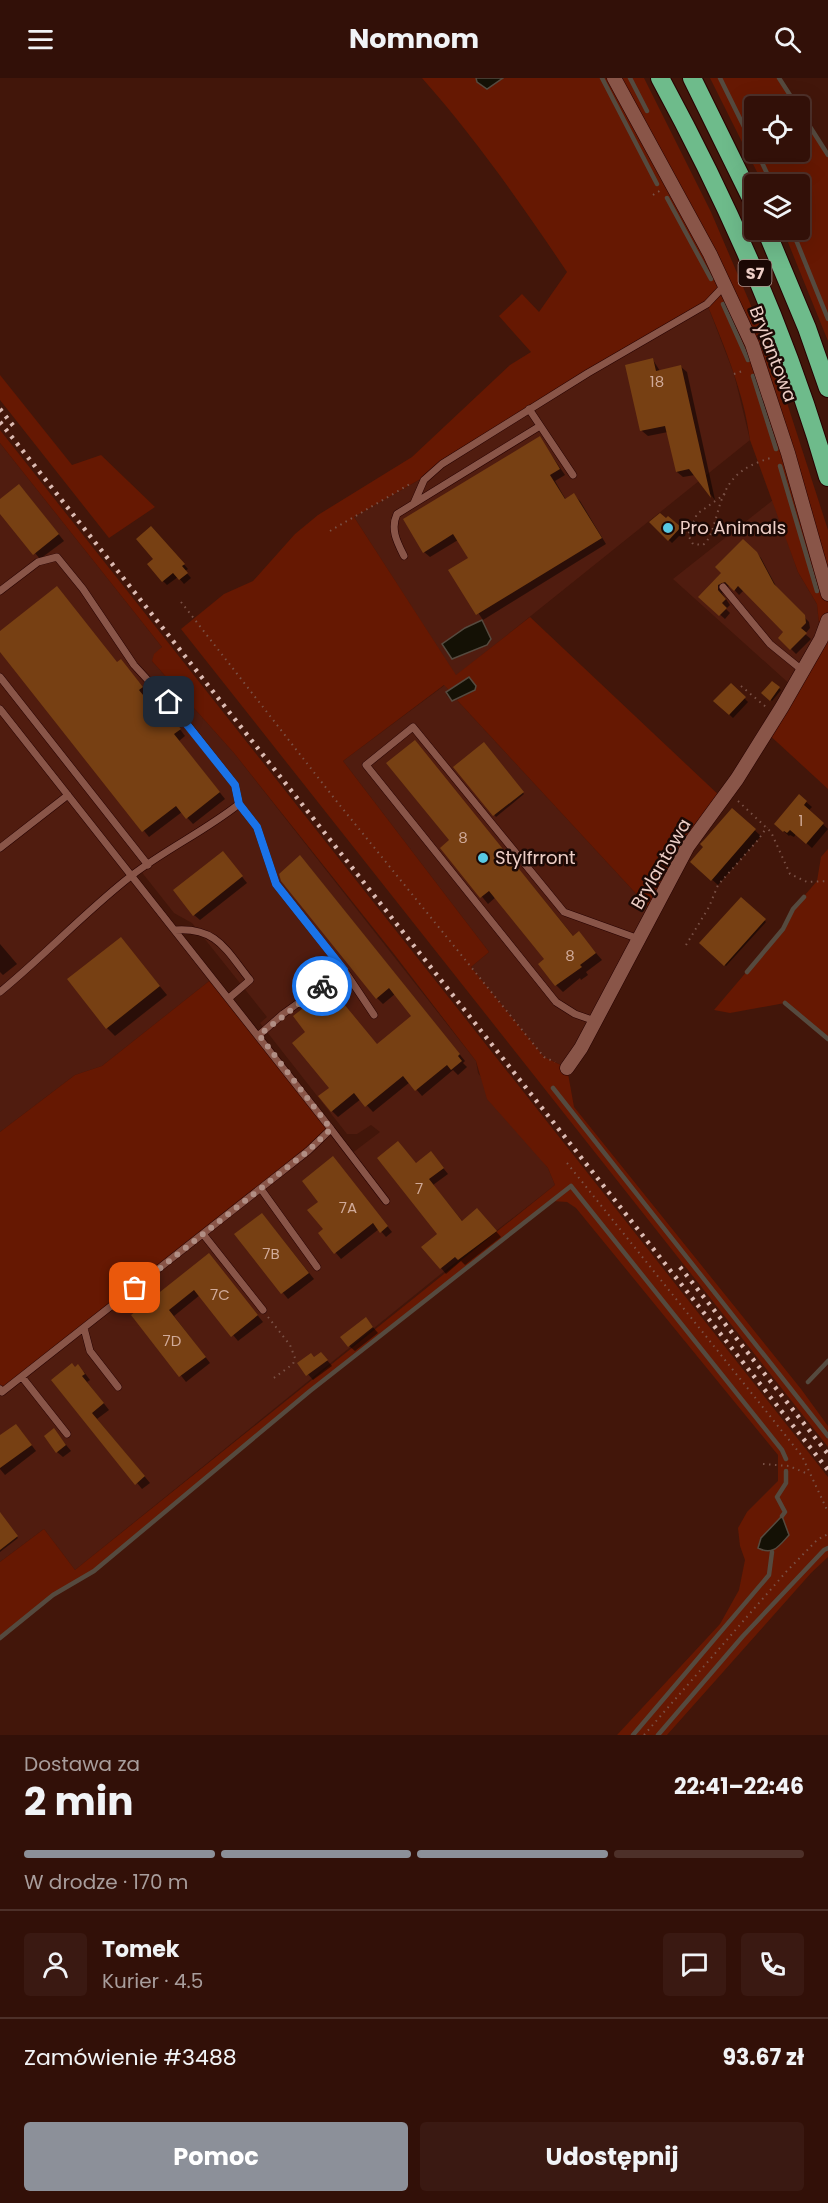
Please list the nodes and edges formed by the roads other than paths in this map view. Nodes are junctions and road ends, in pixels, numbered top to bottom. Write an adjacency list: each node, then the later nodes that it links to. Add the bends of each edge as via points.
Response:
1 (614, 78): 6 (street, Brylantowa)
2 (660, 78): 11 (highway, S7, via 693,138 747,256 781,337)
3 (692, 78): 4 (highway)
4 (744, 184)
5 (770, 240): 7 (highway, S7)
6 (725, 283): 8 (lane, via 707,304); 16 (street, Brylantowa, via 760,364)
7 (828, 388)
8 (529, 409): 9 (lane); 12 (lane, via 431,473 419,487)
9 (540, 426): 10 (lane); 12 (lane)
10 (573, 475)
11 (828, 477)
12 (414, 503): 13 (lane, via 397,514 394,521 397,542)
13 (405, 556)
14 (723, 587): 18 (lane, via 770,644)
15 (0, 591): 22 (lane, via 38,562 57,557 134,665 235,785)
16 (828, 594)
17 (828, 620): 18 (street, Brylantowa)
18 (802, 670): 27 (street, Brylantowa, via 728,792 688,846)
19 (0, 677): 24 (lane)
20 (0, 709): 21 (lane)
21 (68, 795): 23 (lane); 25 (lane)
22 (239, 804): 24 (lane); 28 (lane, via 257,827 276,884)
23 (0, 848)
24 (148, 865): 25 (lane)
25 (132, 876): 26 (lane); 29 (lane)
26 (175, 930): 30 (lane); 30 (lane, via 190,929 213,936 225,949 250,980)
27 (639, 939): 32 (street, Brylantowa); 32 (lane, via 564,912 413,728 366,765 556,1002)
28 (344, 970): 31 (lane); 33 (lane)
29 (0, 992)
30 (230, 998): 33 (lane)
31 (374, 1015)
32 (595, 1022): 34 (street, Brylantowa)
33 (259, 1035): 35 (lane)
34 (567, 1068)
35 (331, 1129): 36 (lane); 37 (lane)
36 (261, 1189): 38 (lane); 39 (lane)
37 (386, 1201)
38 (203, 1234): 40 (lane); 41 (lane)
39 (317, 1267)
40 (263, 1310)
41 (84, 1328): 42 (lane); 43 (lane, via 90,1351)
42 (22, 1377): 44 (lane, via 2,1392); 45 (lane)
43 (118, 1387)
44 (0, 1389)
45 (66, 1434)

